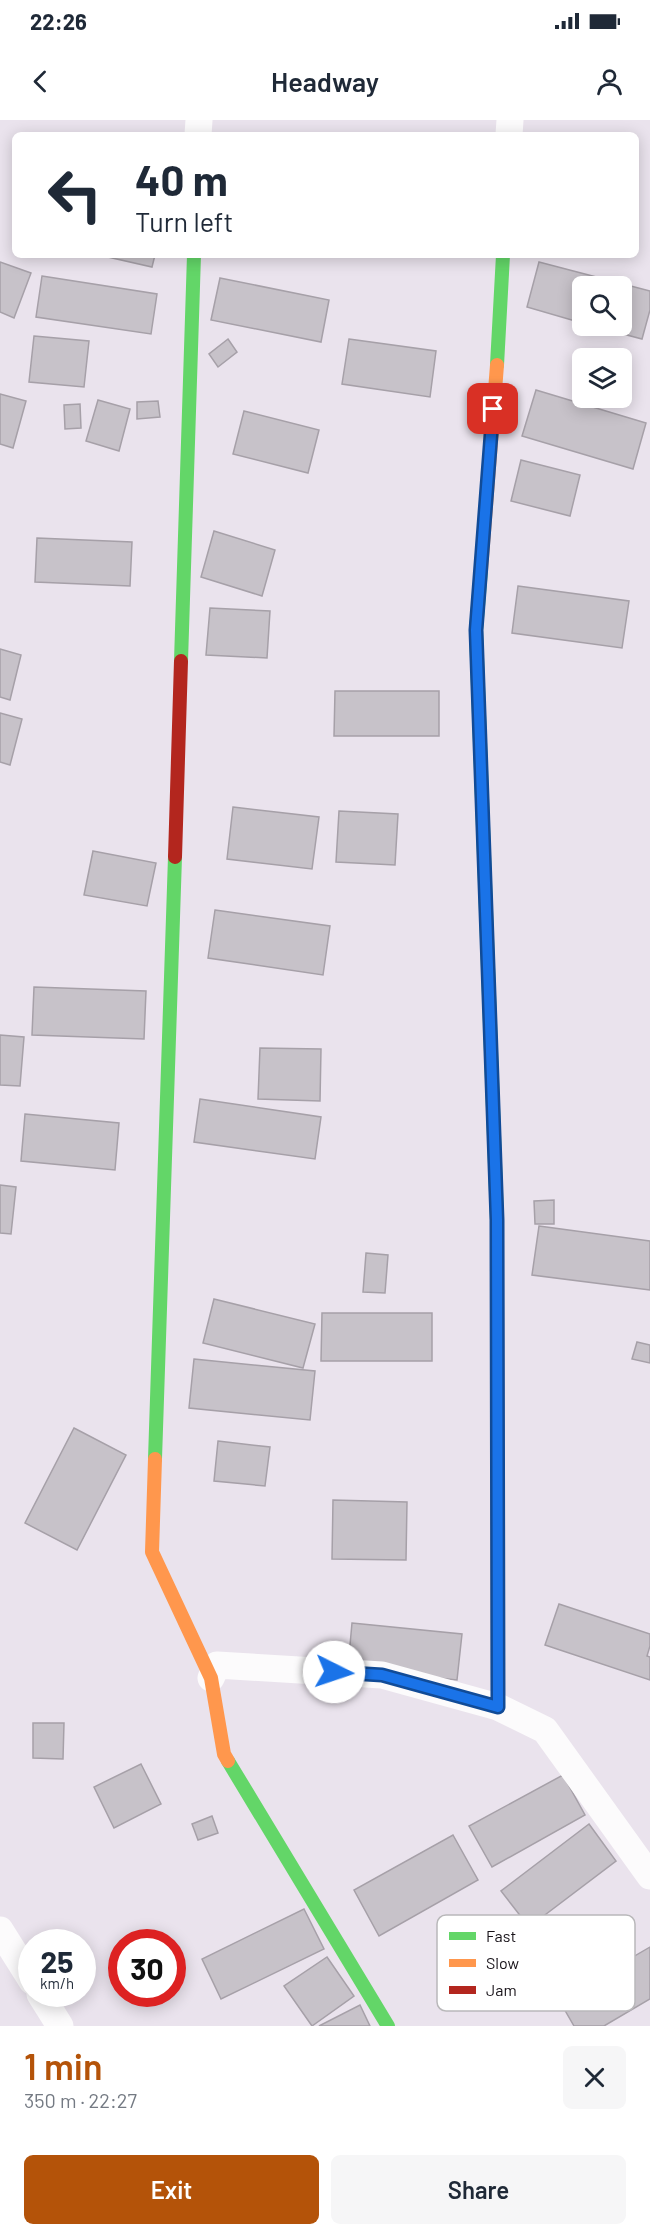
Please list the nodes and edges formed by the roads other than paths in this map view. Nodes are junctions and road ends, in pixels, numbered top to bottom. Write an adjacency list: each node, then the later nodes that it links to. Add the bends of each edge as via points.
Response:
1 (194, 258): 3 (street, via 152,1552)
2 (503, 258): 4 (street, via 476,630 497,1220)
3 (211, 1678): 4 (street, via 217,1665 382,1675); 10 (street, via 224,1754)
4 (498, 1707): 5 (street, via 544,1730)
5 (650, 1876)
6 (0, 1930): 7 (street)
7 (18, 1958)
8 (48, 2007): 9 (street)
9 (60, 2026)
10 (388, 2026)

